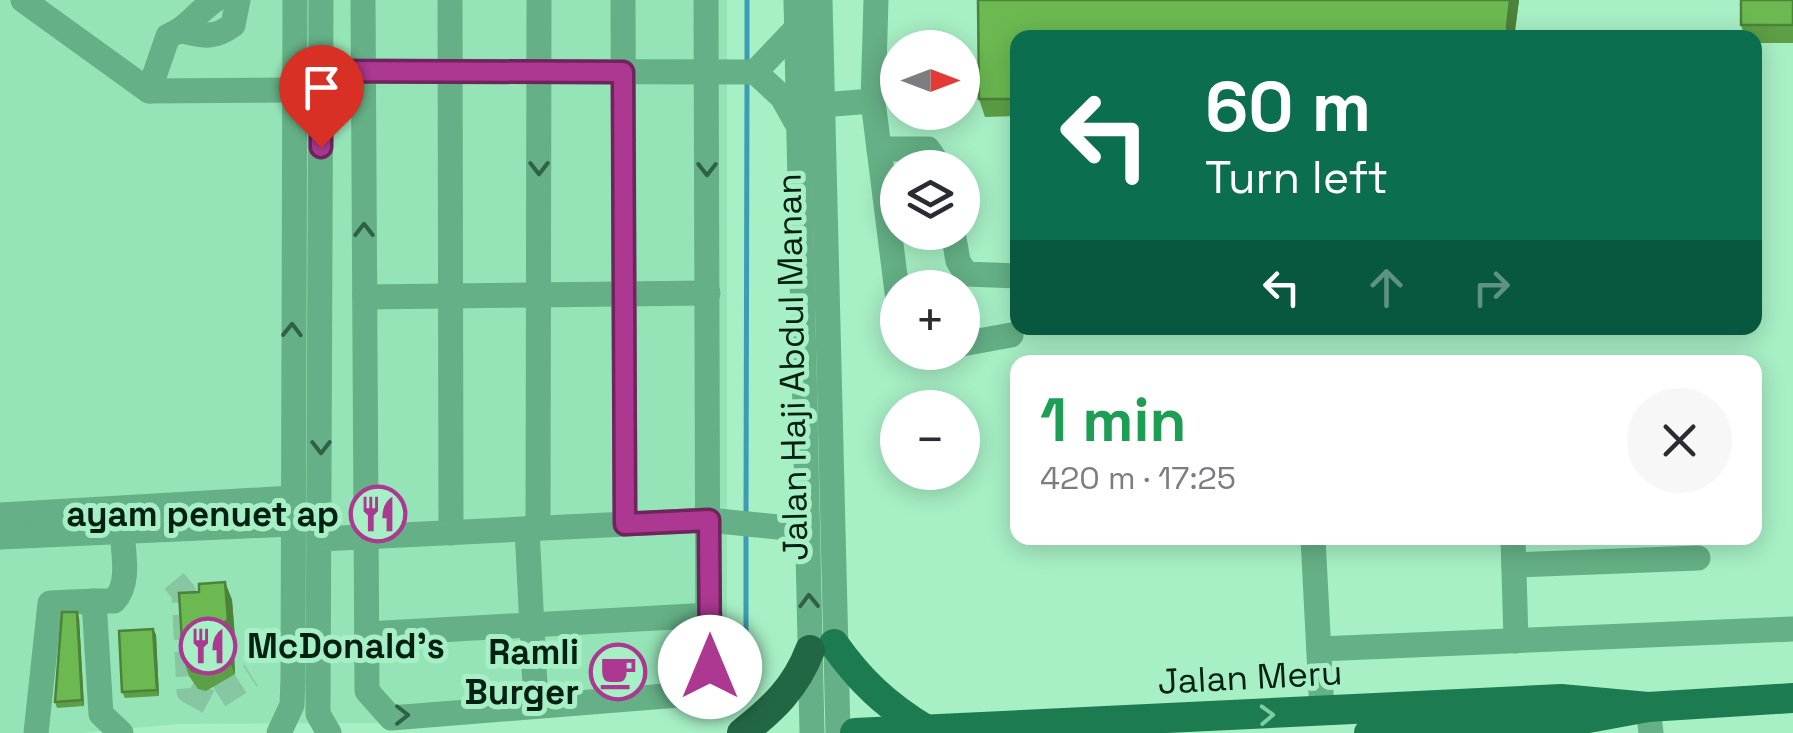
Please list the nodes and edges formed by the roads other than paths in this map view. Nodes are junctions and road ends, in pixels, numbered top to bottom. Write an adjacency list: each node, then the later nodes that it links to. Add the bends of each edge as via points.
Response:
1 (23, 0): 23 (street)
2 (238, 0): 13 (street, via 233,25 208,38)
3 (294, 0): 22 (street)
4 (321, 0): 18 (street)
5 (364, 0): 15 (street)
6 (450, 0): 16 (street)
7 (540, 0): 17 (street)
8 (623, 0): 19 (street)
9 (706, 0): 20 (street)
10 (796, 0): 14 (street, Jalan Haji Abdul Manan)
11 (820, 0): 25 (street, Jalan Haji Abdul Manan)
12 (876, 0): 24 (street)
13 (196, 11): 23 (street, via 168,36)
14 (796, 30): 21 (street); 26 (street, Jalan Haji Abdul Manan)
15 (364, 70): 16 (street); 18 (street); 36 (street, one-way to 15)
16 (450, 70): 17 (street); 35 (street)
17 (539, 70): 19 (street); 34 (street, one-way to 34)
18 (321, 71): 40 (street)
19 (623, 72): 20 (street); 33 (street)
20 (707, 72): 21 (street); 32 (street, one-way to 32)
21 (755, 72): 26 (street, via 782,97)
22 (294, 90): 23 (street); 39 (street, one-way to 22)
23 (148, 91)
24 (873, 100): 25 (street); 27 (street)
25 (821, 104): 62 (street, Jalan Haji Abdul Manan)
26 (796, 122): 48 (street, Jalan Haji Abdul Manan)
27 (879, 149): 28 (street); 30 (street)
28 (929, 150)
29 (956, 250): 31 (street, via 966,274)
30 (894, 270)
31 (1010, 276)
32 (708, 293): 33 (street); 43 (street)
33 (624, 294): 34 (street); 44 (street)
34 (539, 295): 35 (street); 46 (street)
35 (450, 296): 36 (street); 49 (street)
36 (365, 297): 50 (street)
37 (1010, 335): 38 (street)
38 (980, 341)
39 (292, 375): 40 (street); 42 (street)
40 (322, 376): 41 (street, one-way to 41)
41 (320, 486): 42 (street, via 307,511); 51 (street)
42 (291, 511): 45 (street); 47 (street); 72 (street, via 292,706)
43 (722, 521): 44 (street); 48 (street); 57 (street)
44 (625, 524): 46 (street)
45 (18, 525): 47 (street)
46 (532, 529): 49 (street); 58 (street)
47 (122, 530): 56 (street, via 120,595)
48 (807, 530): 62 (street, Jalan Haji Abdul Manan, one-way to 48)
49 (451, 533): 50 (street)
50 (366, 537): 51 (street); 60 (street)
51 (320, 539): 73 (street, via 318,714)
52 (1313, 545): 63 (street)
53 (1513, 545): 55 (street)
54 (1698, 558): 55 (street)
55 (1514, 565): 61 (street)
56 (94, 600): 70 (street, via 50,602); 71 (street, via 101,714)
57 (710, 615): 58 (street); 65 (street, via 710,667 691,694)
58 (532, 625): 60 (street); 65 (street)
59 (1793, 629): 61 (street)
60 (366, 634): 65 (street, one-way to 65, via 368,698 386,716)
61 (1516, 640): 63 (street)
62 (822, 647): 68 (main road, via 883,703); 74 (highway, via 774,710); 75 (street, Jalan Haji Abdul Manan); 76 (street, Jalan Haji Abdul Manan)
63 (1319, 649): 66 (street)
64 (1793, 698): 67 (main road, Jalan Meru)
65 (536, 706)
66 (1322, 712): 67 (main road, Jalan Meru, via 1561,698); 68 (main road, Jalan Meru, one-way to 66)
67 (1650, 720): 69 (main road, Jalan Meru)
68 (925, 729): 77 (main road, Jalan Meru)
69 (1484, 730): 78 (main road, Jalan Meru)
70 (36, 733)
71 (121, 733)
72 (280, 733)
73 (329, 733)
74 (742, 733)
75 (812, 733)
76 (838, 733)
77 (856, 733)
78 (1370, 733)

